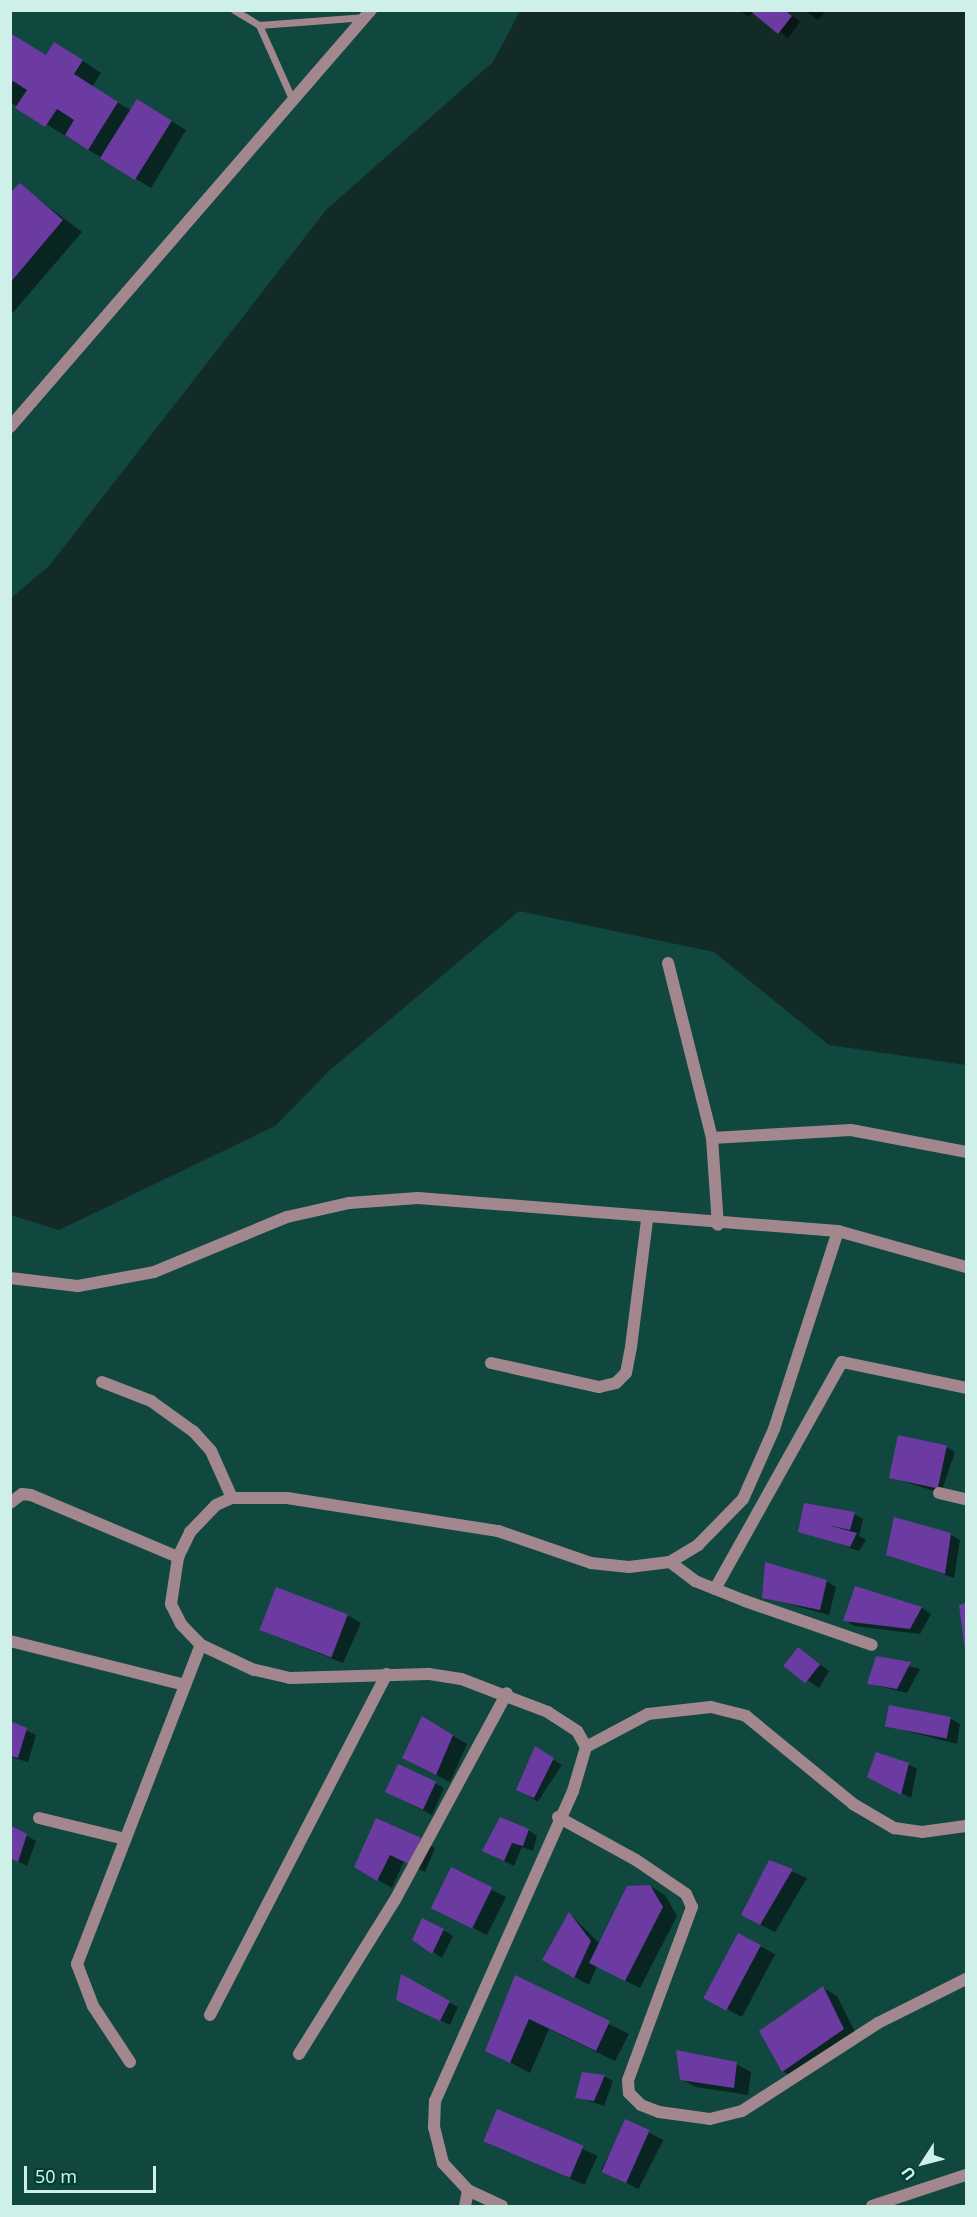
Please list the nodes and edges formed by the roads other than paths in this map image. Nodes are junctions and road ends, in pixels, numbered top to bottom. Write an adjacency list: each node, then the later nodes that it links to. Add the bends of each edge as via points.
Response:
1 (234, 10): 3 (lane)
2 (369, 14): 3 (lane); 4 (street)
3 (259, 25): 4 (lane)
4 (294, 103): 5 (street)
5 (10, 427)
6 (668, 963): 7 (street)
7 (712, 1138): 8 (street, via 851,1130); 10 (street)
8 (966, 1152)
9 (647, 1220): 10 (street); 13 (street, via 418,1198 349,1203 287,1217 154,1272 78,1286); 14 (street, via 631,1347 626,1373 616,1383 599,1387)
10 (718, 1225): 11 (street)
11 (838, 1231): 12 (street); 22 (street, via 774,1429 743,1499 698,1545)
12 (966, 1267)
13 (10, 1278)
14 (491, 1363)
15 (102, 1382): 18 (street, via 151,1401 194,1432 211,1451)
16 (966, 1388): 23 (street, via 842,1362)
17 (939, 1493): 19 (street)
18 (232, 1498): 21 (street, via 216,1505 190,1532); 22 (street, via 287,1498 412,1514 498,1531 591,1563 629,1567)
19 (966, 1498)
20 (10, 1503): 21 (street, via 22,1494 31,1495)
21 (178, 1557): 25 (street, via 171,1604 181,1624)
22 (670, 1562): 23 (street)
23 (715, 1589): 26 (street)
24 (10, 1641): 28 (street)
25 (201, 1645): 27 (street, via 254,1670 290,1678); 28 (street)
26 (872, 1645)
27 (387, 1674): 29 (street, via 461,1679); 36 (street)
28 (182, 1684): 34 (street, via 154,1773)
29 (507, 1693): 30 (street, via 578,1731); 37 (street, via 395,1900)
30 (586, 1747): 31 (street, via 585,1762); 33 (street, via 648,1714 711,1707 746,1716 853,1804 894,1828 922,1832)
31 (558, 1817): 35 (street, via 636,1860 686,1894 693,1906 628,2080 629,2093 641,2105 659,2112 710,2119 742,2111 878,2023); 40 (street, via 435,2101 434,2128 444,2163)
32 (39, 1818): 34 (street)
33 (966, 1826)
34 (125, 1839): 38 (street, via 77,1964 93,2006)
35 (966, 1979)
36 (210, 2016)
37 (299, 2054)
38 (130, 2062)
39 (966, 2175): 43 (street)
40 (468, 2190): 41 (street); 42 (street)
41 (465, 2206)
42 (502, 2206)
43 (872, 2206)

